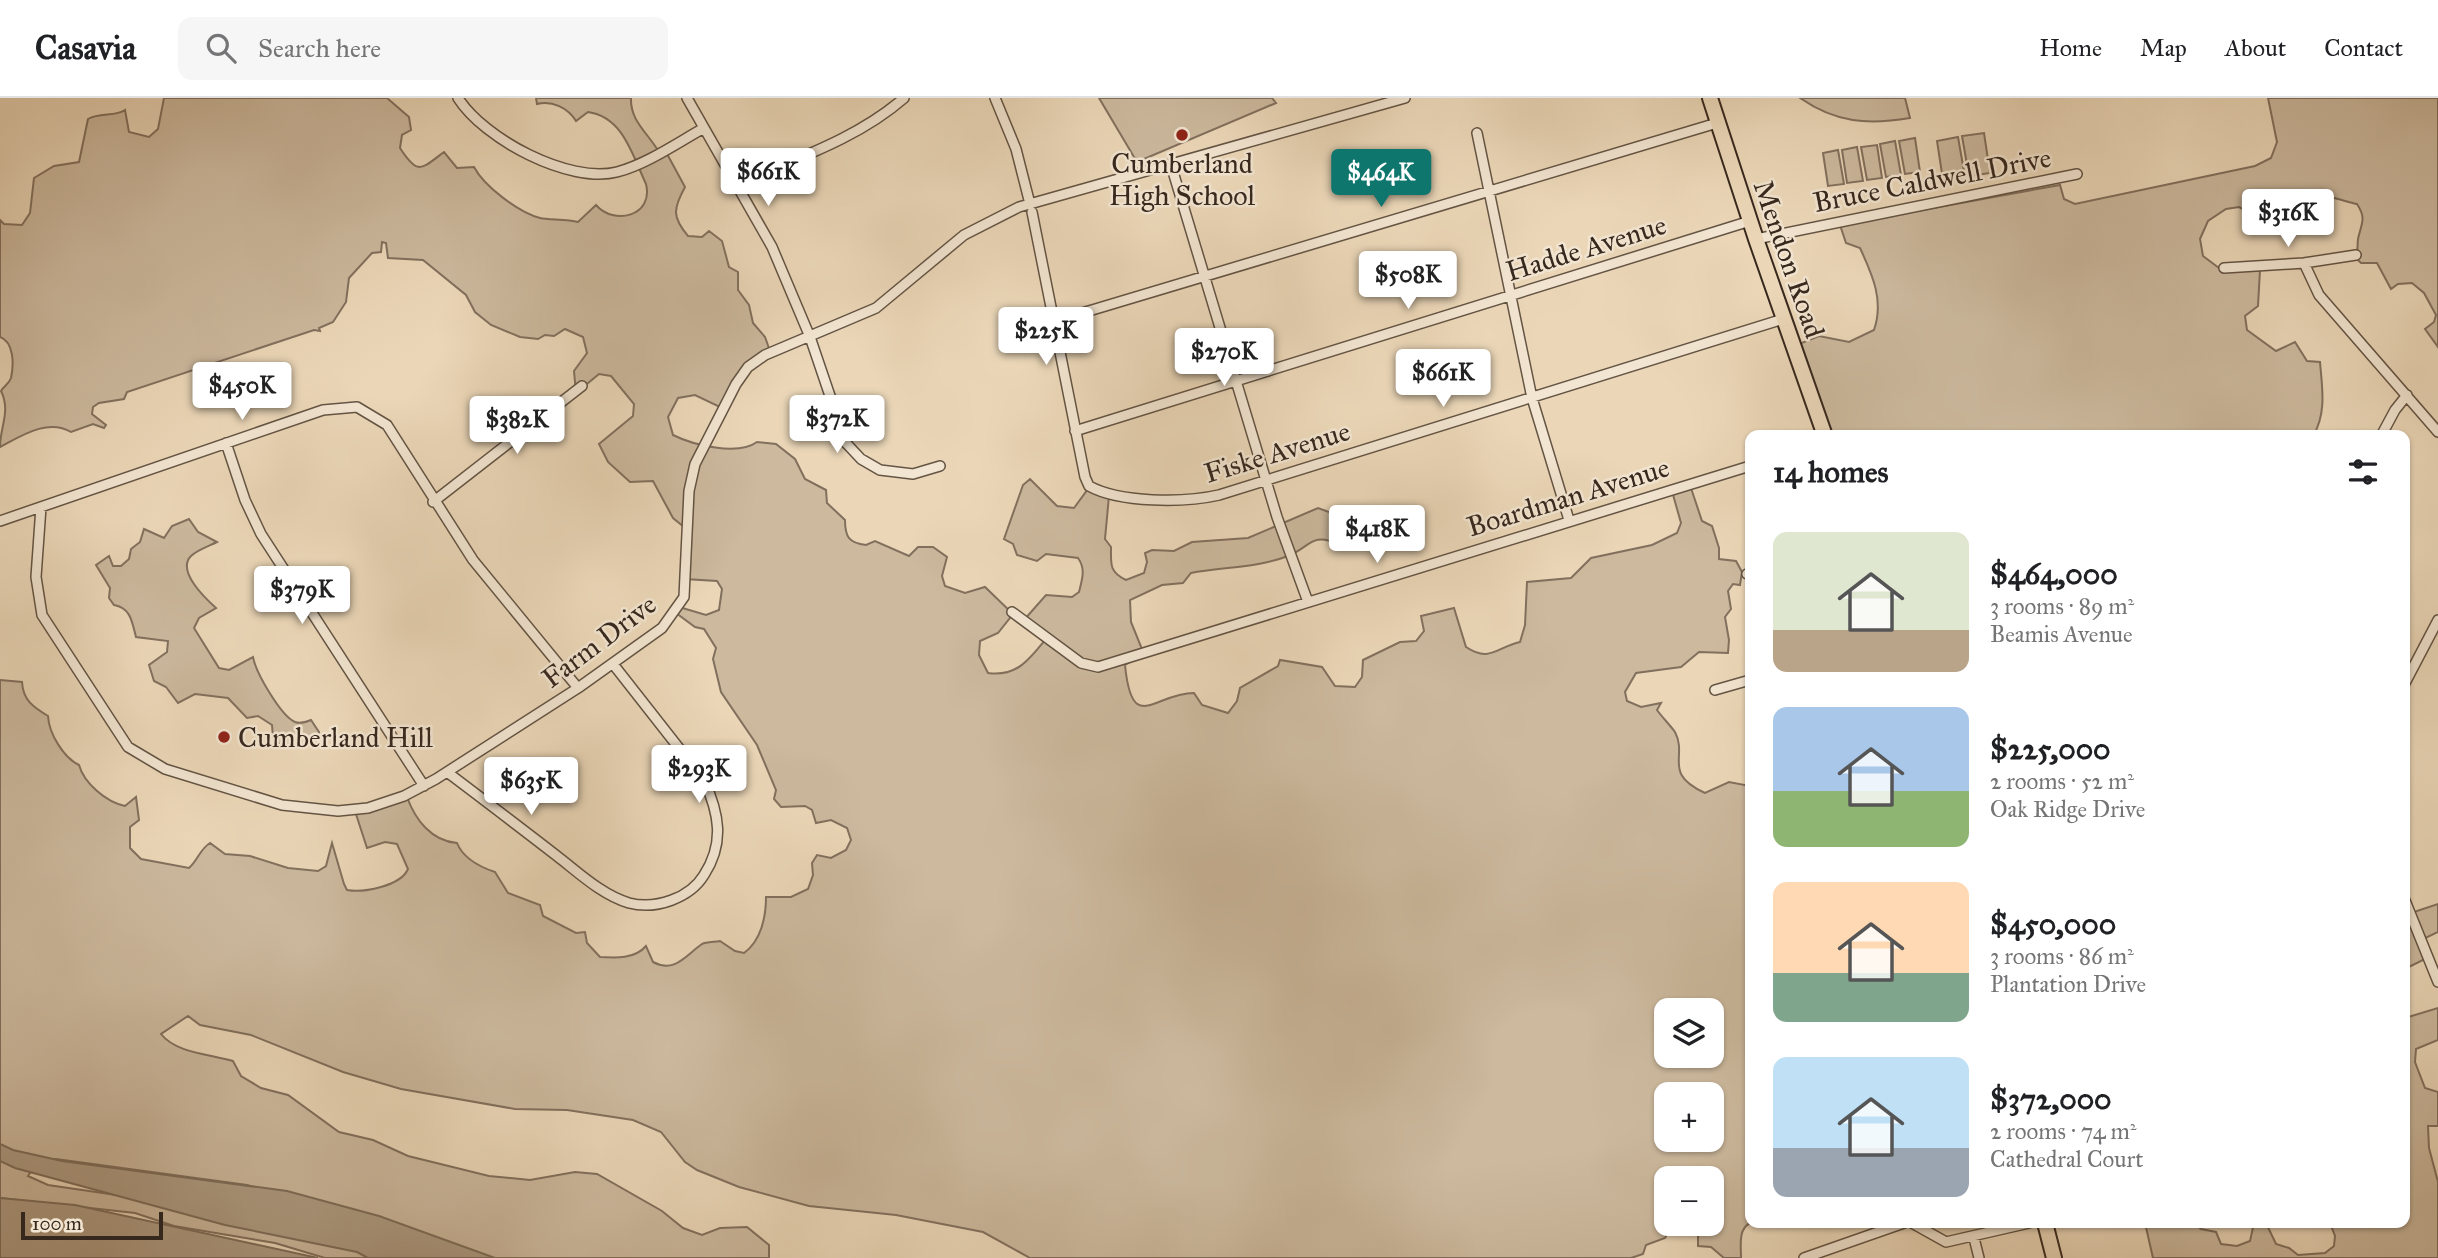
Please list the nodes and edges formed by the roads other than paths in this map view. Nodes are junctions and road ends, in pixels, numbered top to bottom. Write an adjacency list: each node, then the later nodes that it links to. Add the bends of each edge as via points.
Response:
1 (458, 98): 8 (street, via 476,120 513,146 586,174 628,169)
2 (687, 98): 8 (street)
3 (904, 98): 12 (street, via 835,142)
4 (995, 98): 14 (street, via 1016,149)
5 (1405, 98): 10 (street, Farm Drive)
6 (1710, 98): 7 (main road, Mendon Road)
7 (1717, 122): 13 (street); 15 (main road, Mendon Road)
8 (704, 128): 12 (street)
9 (1477, 132): 13 (street)
10 (1171, 164): 14 (street, Farm Drive); 20 (street)
11 (2077, 174): 16 (street, Bruce Caldwell Drive)
12 (738, 184): 24 (street, via 772,247)
13 (1490, 191): 20 (street); 21 (street)
14 (1031, 208): 23 (street); 24 (street, Farm Drive, via 995,217 964,235 876,308)
15 (1750, 220): 16 (main road, Mendon Road); 21 (street, Hadde Avenue)
16 (1756, 239): 22 (main road, Mendon Road)
17 (2356, 255): 18 (street)
18 (2304, 263): 19 (street); 27 (street, via 2319,295)
19 (2224, 268)
20 (1205, 278): 23 (street); 25 (street)
21 (1513, 295): 25 (street, Hadde Avenue); 28 (street)
22 (1783, 318): 28 (street, Fiske Avenue); 29 (main road, Mendon Road)
23 (1052, 322): 31 (street)
24 (810, 337): 34 (street, via 842,433 853,451 870,465 891,472 913,474); 44 (street, Farm Drive, via 758,359 736,384 691,477 684,597 662,628)
25 (1237, 380): 31 (street, Hadde Avenue); 36 (street)
26 (582, 386): 37 (street)
27 (2407, 395): 30 (street); 32 (street)
28 (1532, 398): 36 (street, Fiske Avenue); 39 (street)
29 (1823, 430)
30 (2384, 430)
31 (1075, 431): 36 (street, Fiske Avenue, via 1089,486 1101,492 1194,500)
32 (2438, 432)
33 (226, 443): 37 (street, via 323,410 357,407 387,425); 38 (street); 50 (street, via 261,534)
34 (940, 466)
35 (1745, 467): 39 (street, Boardman Avenue)
36 (1266, 479): 41 (street)
37 (433, 502): 47 (street, via 505,602)
38 (41, 507): 40 (street); 50 (street, Farm Drive, via 36,578 42,615 112,727 138,756 244,794 318,810 368,808)
39 (1569, 520): 41 (street, Boardman Avenue)
40 (0, 522)
41 (1308, 603): 42 (street, Boardman Avenue, via 1098,667 1081,663)
42 (1012, 612)
43 (2438, 620): 45 (street)
44 (613, 664): 47 (street, Farm Drive); 49 (street, via 704,780 712,799 719,845 696,888 657,904 628,903 597,886)
45 (2410, 674)
46 (1745, 682): 48 (street)
47 (578, 688): 49 (street, Farm Drive)
48 (1715, 690)
49 (447, 772): 50 (street, Farm Drive)
50 (424, 786)
51 (2410, 913): 52 (street)
52 (2438, 982)
53 (1890, 1228): 58 (street)
54 (1921, 1228): 57 (street, via 1946,1242)
55 (2011, 1228): 57 (street)
56 (2046, 1228): 60 (main road)
57 (1974, 1238): 59 (street)
58 (1804, 1258)
59 (1979, 1258)
60 (2054, 1258)

